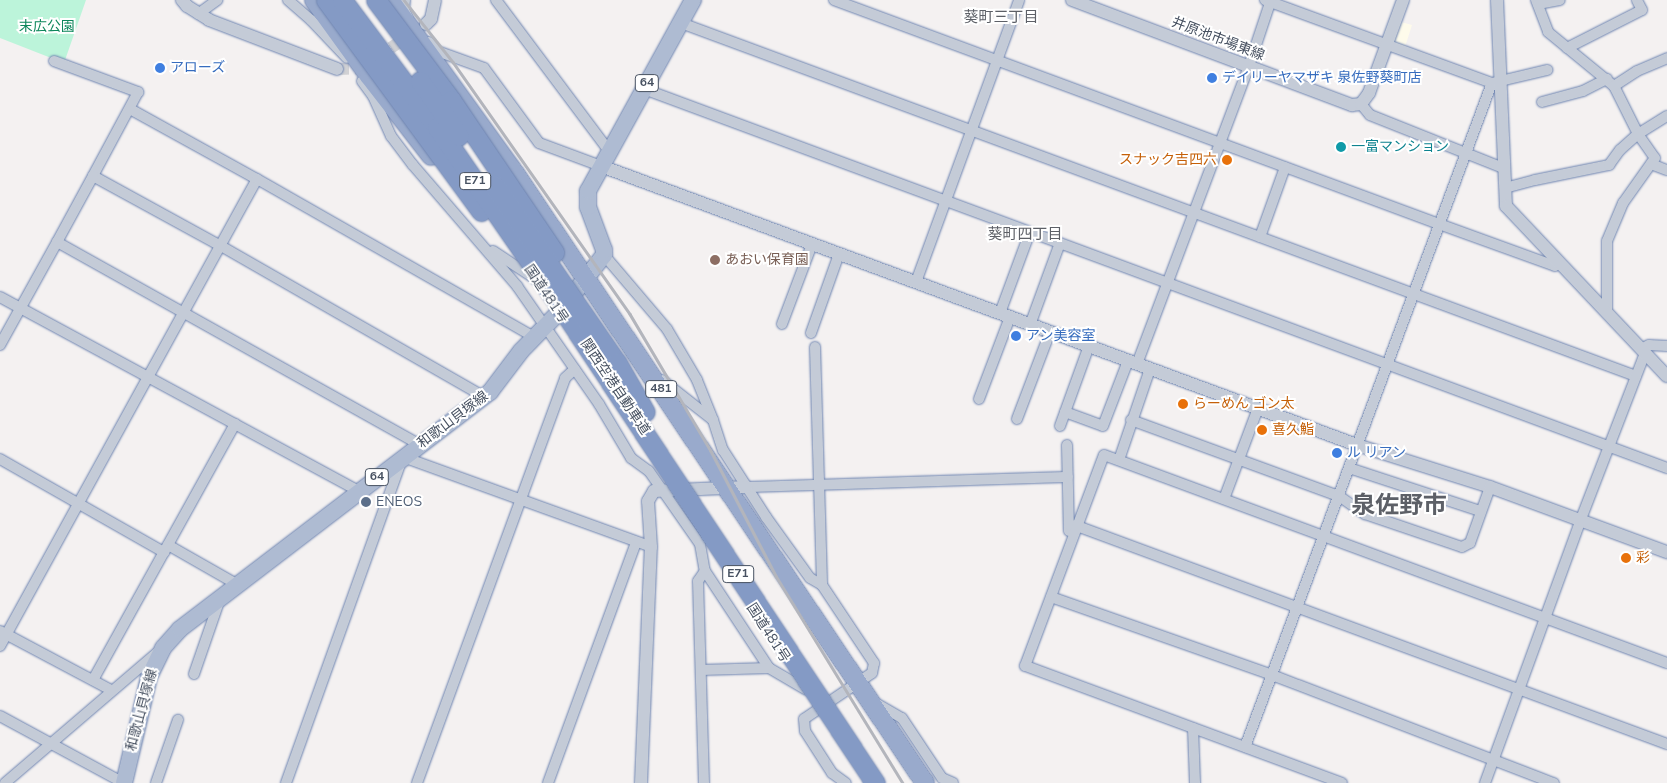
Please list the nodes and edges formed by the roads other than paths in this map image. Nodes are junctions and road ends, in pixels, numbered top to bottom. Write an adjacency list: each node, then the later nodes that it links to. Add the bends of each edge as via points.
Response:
1 (182, 0): 25 (street)
2 (218, 0): 25 (street)
3 (288, 0): 57 (street, via 343,53 373,96 391,136)
4 (314, 0): 64 (highway, 国道481号, via 426,151)
5 (326, 0): 96 (highway, bridge, via 555,315)
6 (337, 0): 64 (highway, via 445,145)
7 (342, 0): 96 (highway, 関西空港自動車道 / E71, bridge)
8 (359, 0): 96 (highway, 関西空港自動車道 / E71, bridge, via 442,112)
9 (366, 0): 58 (highway, 481, via 458,124)
10 (376, 0): 96 (highway, bridge, via 451,100 541,230 592,312)
11 (390, 0): 58 (highway, 481, via 475,114)
12 (405, 0): 49 (street, via 404,10 408,18 437,51 484,68 539,144)
13 (435, 0): 27 (street, via 431,19)
14 (496, 0): 46 (street)
15 (693, 0): 26 (main road, 64)
16 (834, 0): 32 (street)
17 (1020, 0): 32 (street)
18 (1072, 0): 33 (street, 井原池市場東線)
19 (1403, 0): 28 (street)
20 (1497, 0): 37 (street)
21 (1560, 0): 24 (street)
22 (1637, 0): 29 (street, via 1642,10)
23 (1268, 1): 28 (street); 33 (street)
24 (1537, 2): 29 (street, via 1548,32)
25 (198, 14): 34 (street)
26 (681, 23): 38 (main road, 64); 43 (street)
27 (426, 24)
28 (1386, 44): 37 (street); 40 (street, via 1369,93)
29 (1568, 48): 36 (street)
30 (1667, 58): 36 (street)
31 (54, 61): 41 (street, via 138,92)
32 (998, 61): 43 (street); 45 (street)
33 (1248, 66): 40 (street, 井原池市場東線, via 1352,104); 45 (street)
34 (338, 69)
35 (1547, 70): 37 (street)
36 (1610, 82): 39 (street); 44 (street)
37 (1496, 83): 47 (street); 51 (street)
38 (644, 90): 46 (main road, 64); 56 (street)
39 (1542, 102)
40 (1361, 104): 47 (street, via 1370,115)
41 (130, 109): 53 (street); 54 (street)
42 (1667, 116): 44 (street)
43 (971, 131): 56 (street); 59 (street)
44 (1638, 134): 48 (street, via 1655,158); 55 (street, via 1609,165)
45 (1219, 142): 50 (street); 59 (street)
46 (610, 151): 49 (main road, 64)
47 (1465, 154): 51 (street); 60 (street)
48 (1650, 164): 52 (street); 80 (street, via 1623,203 1607,241)
49 (601, 166): 65 (street); 69 (main road, 64, via 587,199)
50 (1285, 167): 60 (street); 62 (street)
51 (1503, 168): 55 (street)
52 (1667, 170)
53 (93, 176): 63 (street); 67 (street)
54 (257, 179): 67 (street); 87 (street)
55 (1504, 188): 70 (street, via 1509,211)
56 (945, 201): 61 (street); 73 (street)
57 (448, 203): 72 (street, via 497,254); 84 (street)
58 (539, 208): 71 (highway, 481)
59 (1193, 212): 62 (street); 74 (street)
60 (1439, 224): 70 (street, via 1555,266); 75 (street)
61 (1030, 232): 66 (street); 81 (street)
62 (1260, 237): 75 (street)
63 (57, 242): 77 (street); 78 (street)
64 (512, 244): 72 (highway, 国道481号)
65 (812, 244): 68 (street); 82 (street)
66 (1060, 244): 74 (street); 83 (street)
67 (221, 246): 78 (street); 102 (street)
68 (839, 254): 73 (street); 86 (street)
69 (604, 256): 71 (main road, 和歌山貝塚線 / 64); 107 (street, via 666,329 697,380)
70 (1559, 262): 80 (street)
71 (586, 278): 79 (main road, 和歌山貝塚線 / 64); 93 (highway, 481)
72 (538, 281): 79 (highway, 国道481号)
73 (916, 282): 81 (street)
74 (1167, 283): 94 (street); 95 (street)
75 (1413, 294): 95 (street); 99 (street)
76 (0, 297): 77 (street)
77 (20, 308): 88 (street); 101 (street)
78 (184, 312): 101 (street); 112 (street)
79 (559, 312): 84 (main road, 和歌山貝塚線 / 64); 126 (highway, 国道481号)
80 (1607, 313): 92 (street)
81 (1005, 315): 83 (street); 103 (street)
82 (782, 324)
83 (1030, 324): 85 (street)
84 (546, 325): 87 (main road, 和歌山貝塚線 / 64); 97 (street)
85 (1050, 332): 89 (street); 106 (street)
86 (811, 333)
87 (534, 337): 102 (main road, 和歌山貝塚線 / 64)
88 (0, 345)
89 (1089, 346): 94 (street); 105 (street)
90 (1667, 346): 92 (street, via 1649,345)
91 (815, 347): 122 (street)
92 (1643, 351): 99 (street); 100 (street)
93 (639, 356): 107 (street, via 666,386); 125 (highway, 481)
94 (1132, 362): 98 (street); 105 (street, via 1103,426)
95 (1387, 364): 113 (street); 114 (street)
96 (609, 365): 181 (highway, 関西空港自動車道 / E71, bridge); 182 (highway, 関西空港自動車道 / E71, bridge, via 648,417)
97 (575, 369): 126 (street, via 631,458); 129 (street, via 565,378)
98 (1150, 369): 104 (street); 108 (street)
99 (1636, 376): 114 (street)
100 (1667, 376)
101 (149, 378): 109 (street); 131 (street)
102 (483, 398): 112 (main road, 和歌山貝塚線 / 64)
103 (979, 399)
104 (1258, 408): 113 (street); 116 (street)
105 (1065, 412): 110 (street)
106 (1017, 419)
107 (713, 420): 123 (street, via 723,450)
108 (1132, 420): 116 (street); 118 (street)
109 (235, 424): 127 (street); 138 (street)
110 (1060, 426)
111 (1067, 444): 121 (street)
112 (420, 445): 115 (main road, 和歌山貝塚線 / 64)
113 (1357, 445): 119 (street); 124 (street)
114 (1609, 446): 120 (street); 133 (street)
115 (404, 457): 127 (main road, 和歌山貝塚線 / 64); 129 (street); 174 (street)
116 (1239, 458): 128 (street); 130 (street)
117 (0, 460): 131 (street)
118 (1119, 460): 130 (street); 134 (street, via 1104,455)
119 (1349, 468): 128 (street); 132 (street)
120 (1667, 468)
121 (1068, 477): 122 (street); 134 (street)
122 (819, 486): 123 (street); 142 (street)
123 (747, 487): 125 (street); 142 (street, via 810,578)
124 (1490, 487): 132 (street); 133 (street)
125 (727, 488): 126 (street); 156 (highway, 481)
126 (668, 490): 137 (street, via 654,491 648,501); 140 (street, via 700,544); 158 (highway, 国道481号)
127 (359, 491): 141 (main road, 和歌山貝塚線 / 64)
128 (1339, 496): 132 (street, via 1365,514 1462,547 1470,543); 135 (street)
129 (520, 499): 136 (street); 175 (street)
130 (1224, 499): 135 (street)
131 (78, 504): 138 (street); 147 (street)
132 (1480, 511)
133 (1581, 519): 139 (street); 146 (street)
134 (1073, 526): 143 (street, via 1069,548); 145 (street)
135 (1324, 536): 145 (street); 146 (street)
136 (636, 542): 137 (street); 176 (street)
137 (651, 547): 177 (street)
138 (166, 548): 141 (street); 155 (street)
139 (1667, 552)
140 (704, 571): 151 (street); 152 (street, via 698,581)
141 (238, 585): 144 (main road, 和歌山貝塚線 / 64)
142 (822, 585): 156 (street, via 874,664 872,674)
143 (1050, 597): 154 (street); 164 (street, via 1025,666)
144 (221, 598): 149 (main road, 和歌山貝塚線 / 64, via 180,629); 153 (street)
145 (1299, 608): 154 (street); 157 (street)
146 (1545, 618): 150 (street); 157 (street)
147 (3, 632): 148 (street); 155 (street)
148 (0, 646)
149 (164, 648): 159 (street); 172 (main road, 和歌山貝塚線 / 64, via 149,677)
150 (1667, 663)
151 (769, 668): 152 (street); 158 (street)
152 (701, 670): 178 (street)
153 (194, 674)
154 (1272, 675): 167 (street); 168 (street)
155 (93, 680): 159 (street)
156 (859, 683): 160 (highway, 481); 161 (street)
157 (1518, 688): 166 (street); 168 (street)
158 (805, 689): 161 (highway, 国道481号)
159 (111, 690): 165 (street)
160 (871, 700): 183 (highway, 481); 184 (street, via 902,718 942,778)
161 (818, 709): 169 (street, via 804,719 805,731); 180 (highway, 国道481号)
162 (0, 716): 165 (street)
163 (178, 720): 173 (street)
164 (1193, 728): 167 (street); 185 (street)
165 (50, 743): 171 (street); 172 (street)
166 (1667, 744)
167 (1245, 747): 170 (street)
168 (1494, 761): 187 (street); 188 (street)
169 (831, 778): 179 (street)
170 (1322, 779): 186 (street)
171 (5, 783)
172 (124, 783)
173 (156, 783)
174 (286, 783)
175 (417, 783)
176 (548, 783)
177 (641, 783)
178 (704, 783)
179 (846, 783)
180 (868, 783)
181 (876, 783)
182 (889, 783)
183 (925, 783)
184 (953, 783)
185 (1195, 783)
186 (1342, 783)
187 (1485, 783)
188 (1554, 783)

